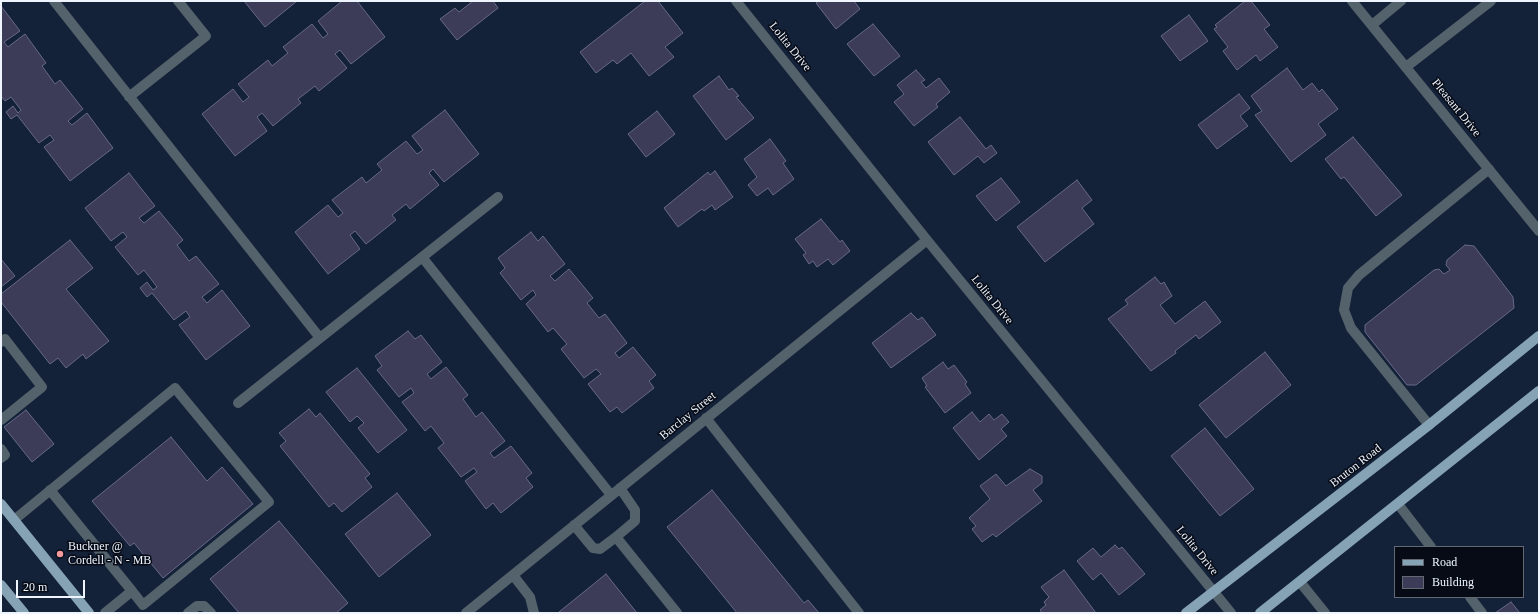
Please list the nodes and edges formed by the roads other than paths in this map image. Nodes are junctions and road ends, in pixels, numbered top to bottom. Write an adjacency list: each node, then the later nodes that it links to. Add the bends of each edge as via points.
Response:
1 (54, 1): 9 (street)
2 (178, 1): 9 (street, via 206,36)
3 (736, 1): 13 (street, Lolita Drive)
4 (1352, 1): 7 (street, Pleasant Drive)
5 (1401, 1): 7 (street)
6 (1490, 1): 8 (street)
7 (1372, 25): 8 (street, Pleasant Drive)
8 (1406, 67): 10 (street, Pleasant Drive)
9 (129, 97): 16 (street)
10 (1489, 169): 12 (street, Pleasant Drive); 22 (street, via 1359,275 1348,288 1344,310 1351,328)
11 (498, 197): 14 (street)
12 (1539, 231)
13 (927, 240): 20 (street, Barclay Street); 38 (street, Lolita Drive)
14 (422, 257): 16 (street); 27 (street)
15 (1539, 336): 22 (main road, Bruton Road)
16 (320, 338): 19 (street)
17 (1, 342): 21 (street, via 5,339 42,387)
18 (1539, 392): 29 (main road)
19 (238, 403)
20 (706, 418): 25 (street, Barclay Street); 48 (street)
21 (1, 420)
22 (1429, 425): 38 (main road, Bruton Road)
23 (1, 449): 24 (street, via 5,455)
24 (1, 458)
25 (620, 488): 27 (street, Barclay Street); 32 (street, via 635,510 635,521)
26 (50, 490): 30 (street); 37 (street); 37 (street, via 175,388 269,502 143,605)
27 (611, 495): 31 (street, Barclay Street)
28 (1, 504): 30 (main road)
29 (1398, 504): 33 (street); 35 (main road)
30 (14, 520): 41 (main road)
31 (574, 525): 32 (street, via 593,548 600,549); 34 (street, Barclay Street)
32 (616, 537): 47 (street)
33 (1430, 546)
34 (513, 575): 45 (street, Barclay Street); 46 (street, via 530,597)
35 (1300, 582): 51 (main road); 52 (street)
36 (1, 585): 40 (main road)
37 (132, 592): 42 (street)
38 (1213, 592): 49 (main road, Bruton Road); 50 (street, Lolita Drive)
39 (1471, 598): 53 (street)
40 (24, 613)
41 (89, 613)
42 (105, 613)
43 (188, 613): 44 (street, via 197,606 204,606)
44 (211, 613)
45 (466, 613)
46 (534, 613)
47 (677, 613)
48 (860, 613)
49 (1186, 613)
50 (1230, 613)
51 (1260, 613)
52 (1325, 613)
53 (1482, 613)

